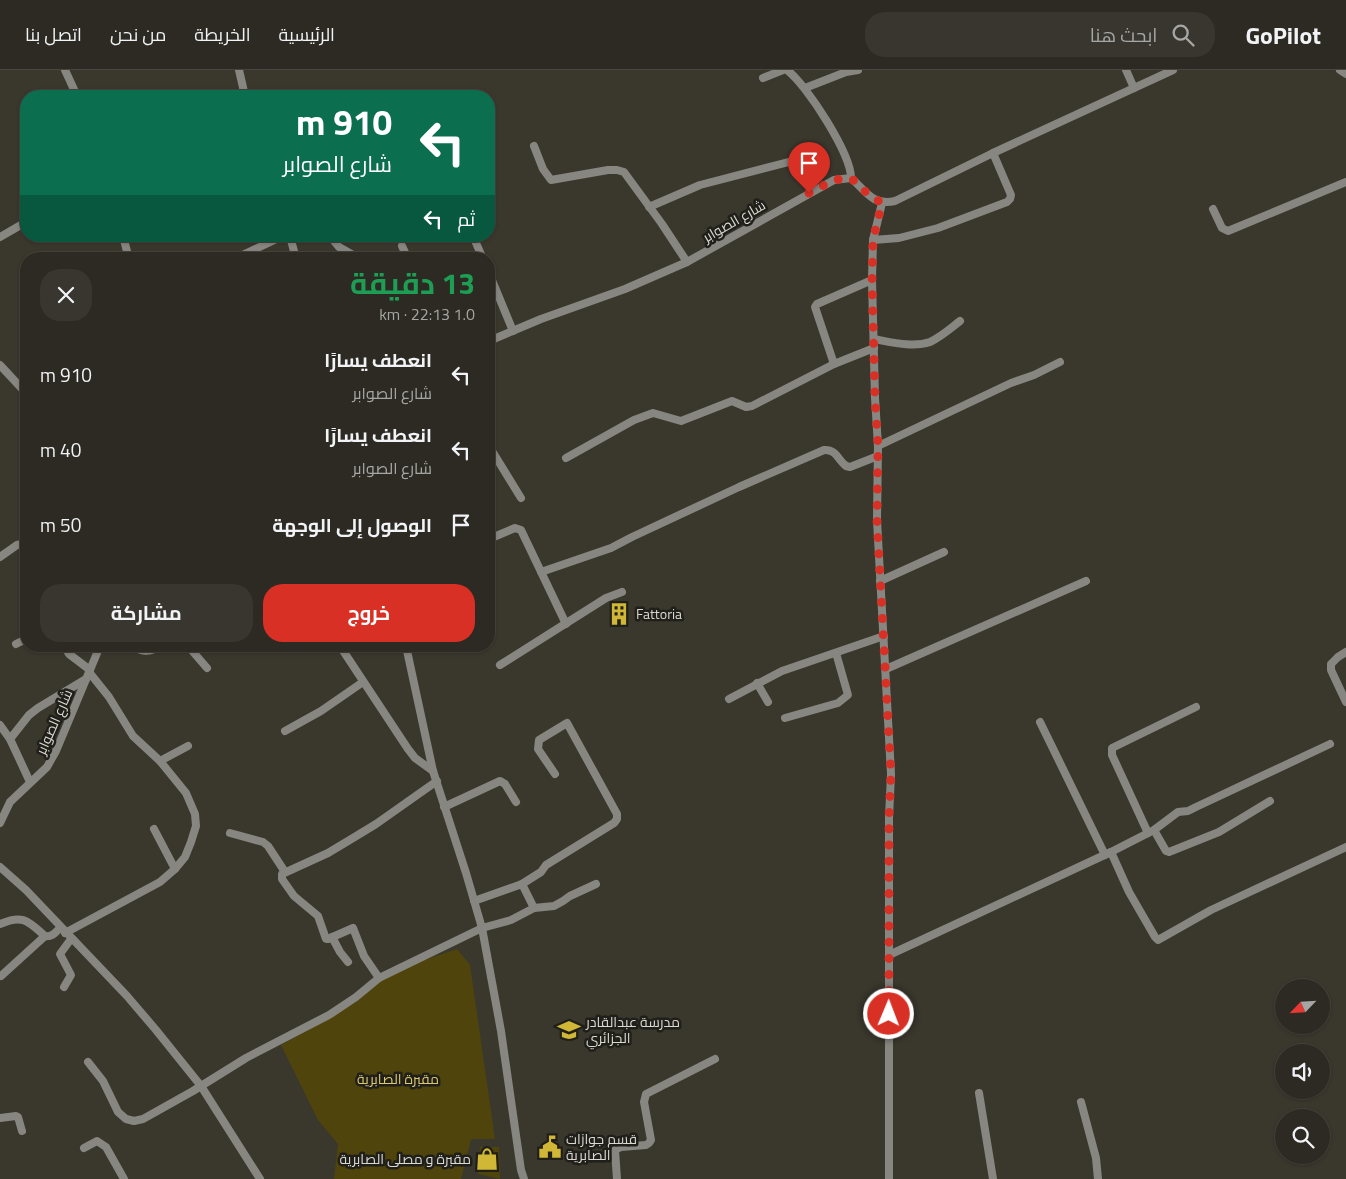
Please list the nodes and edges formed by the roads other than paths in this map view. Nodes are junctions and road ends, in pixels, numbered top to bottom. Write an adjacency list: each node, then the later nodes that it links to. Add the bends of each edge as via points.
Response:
1 (65, 70): 13 (street)
2 (239, 70): 14 (street)
3 (784, 70): 10 (street)
4 (787, 70): 11 (street)
5 (858, 70): 11 (street)
6 (1126, 70): 12 (street)
7 (1173, 70): 12 (street)
8 (1340, 70): 9 (street)
9 (1346, 74)
10 (763, 78)
11 (805, 88): 18 (street, via 850,164)
12 (1134, 88): 16 (street)
13 (74, 90)
14 (244, 90)
15 (534, 146): 21 (street, via 551,180 618,170 630,178)
16 (993, 152): 20 (street, via 895,201); 25 (street, via 1011,195 1008,202 938,228 899,238)
17 (816, 155): 21 (street, via 700,185)
18 (851, 178): 20 (street); 32 (street, شارع الصوابر, via 824,184)
19 (1346, 182): 22 (street, via 1228,230 1222,228)
20 (882, 203): 25 (street)
21 (649, 206): 32 (street)
22 (1213, 209)
23 (20, 225): 24 (street)
24 (0, 237)
25 (873, 240): 33 (street)
26 (270, 242): 29 (street)
27 (335, 242): 30 (street)
28 (402, 246): 31 (street)
29 (249, 252)
30 (349, 252)
31 (405, 252)
32 (687, 262): 36 (street, شارع الصوابر, via 626,289)
33 (872, 280): 38 (street); 41 (street, via 815,307)
34 (495, 288): 36 (street)
35 (960, 321): 38 (street, via 924,344)
36 (513, 331): 37 (street, شارع الصوابر)
37 (495, 339)
38 (874, 339): 39 (street)
39 (874, 348): 41 (street); 44 (street)
40 (1060, 362): 44 (street)
41 (834, 364): 47 (street, via 752,406 732,401 681,421 653,413 634,420)
42 (0, 365): 43 (street)
43 (20, 386)
44 (878, 446): 46 (street)
45 (495, 456): 48 (street)
46 (878, 456): 53 (street, via 846,466 834,452 824,450 611,548); 54 (street)
47 (566, 458)
48 (521, 498)
49 (495, 536): 53 (street, via 518,528)
50 (20, 545): 52 (street)
51 (944, 552): 54 (street)
52 (0, 557)
53 (541, 572): 57 (street)
54 (880, 581): 58 (street)
55 (1086, 581): 70 (street)
56 (622, 592): 57 (street, via 606,598)
57 (566, 624): 68 (street)
58 (884, 636): 67 (street); 70 (street)
59 (20, 642): 60 (street)
60 (16, 644)
61 (68, 652): 71 (street)
62 (98, 652): 71 (street, شارع الصوابر)
63 (193, 652): 69 (street)
64 (344, 652): 72 (street)
65 (407, 652): 86 (street)
66 (1346, 652): 76 (street, via 1331,664 1331,670)
67 (836, 653): 73 (street, via 782,671); 78 (street, via 848,695 838,703)
68 (500, 665)
69 (207, 668)
70 (886, 670): 112 (street, via 891,774)
71 (89, 674): 82 (street, via 38,708); 85 (street, via 110,697 134,736); 89 (street, شارع الصوابر, via 56,751 47,767)
72 (363, 682): 81 (street, via 321,711); 86 (street, via 415,758)
73 (758, 683): 74 (street); 75 (street)
74 (729, 699)
75 (768, 702)
76 (1346, 702)
77 (1196, 707): 95 (street, via 1112,748 1112,755)
78 (785, 718)
79 (1040, 722): 98 (street)
80 (0, 725): 82 (street)
81 (285, 730)
82 (10, 739): 89 (street)
83 (1330, 744): 95 (street, via 1188,811 1178,812)
84 (188, 746): 85 (street)
85 (160, 761): 100 (street, via 186,793 195,814 196,826 191,842)
86 (433, 770): 88 (street)
87 (555, 774): 102 (street, via 538,749 539,740 566,723 617,819)
88 (437, 781): 92 (street); 101 (street, via 328,853)
89 (30, 782): 93 (street, شارع الصوابر, via 10,802)
90 (1270, 801): 95 (street, via 1219,832 1170,852)
91 (516, 802): 92 (street, via 500,781)
92 (444, 807): 104 (street)
93 (0, 823)
94 (154, 829): 100 (street)
95 (1151, 831): 98 (street)
96 (230, 833): 101 (street, via 263,842)
97 (1346, 847): 98 (street, via 1236,898 1158,940)
98 (1108, 854): 112 (street)
99 (0, 867): 108 (street)
100 (175, 869): 108 (street, via 148,890)
101 (285, 872): 110 (street, via 282,879 294,896 315,912 326,939)
102 (522, 884): 104 (street); 105 (street)
103 (596, 884): 105 (street, via 554,906)
104 (474, 901): 107 (street)
105 (534, 908): 107 (street, via 511,920)
106 (0, 924): 109 (street, via 19,919 28,921)
107 (482, 928): 115 (street); 127 (street)
108 (63, 930): 109 (street); 111 (street)
109 (45, 936): 114 (street)
110 (332, 937): 113 (street); 115 (street, via 353,928 364,956)
111 (71, 940): 116 (street, via 60,954 71,975); 119 (street, via 127,996)
112 (889, 955): 129 (street)
113 (348, 962)
114 (1, 976)
115 (379, 978): 119 (street, via 329,1015 246,1058)
116 (64, 987)
117 (715, 1059): 128 (street, via 646,1094 644,1102 650,1143 615,1150)
118 (88, 1062): 119 (street, via 103,1081 118,1112 134,1121)
119 (201, 1086): 126 (street)
120 (980, 1093): 130 (street)
121 (1081, 1102): 131 (street, via 1096,1158)
122 (0, 1118): 123 (street, via 16,1116)
123 (22, 1131)
124 (84, 1148): 125 (street, via 102,1143)
125 (124, 1179)
126 (260, 1179)
127 (524, 1179)
128 (617, 1179)
129 (889, 1179)
130 (993, 1179)
131 (1098, 1179)

